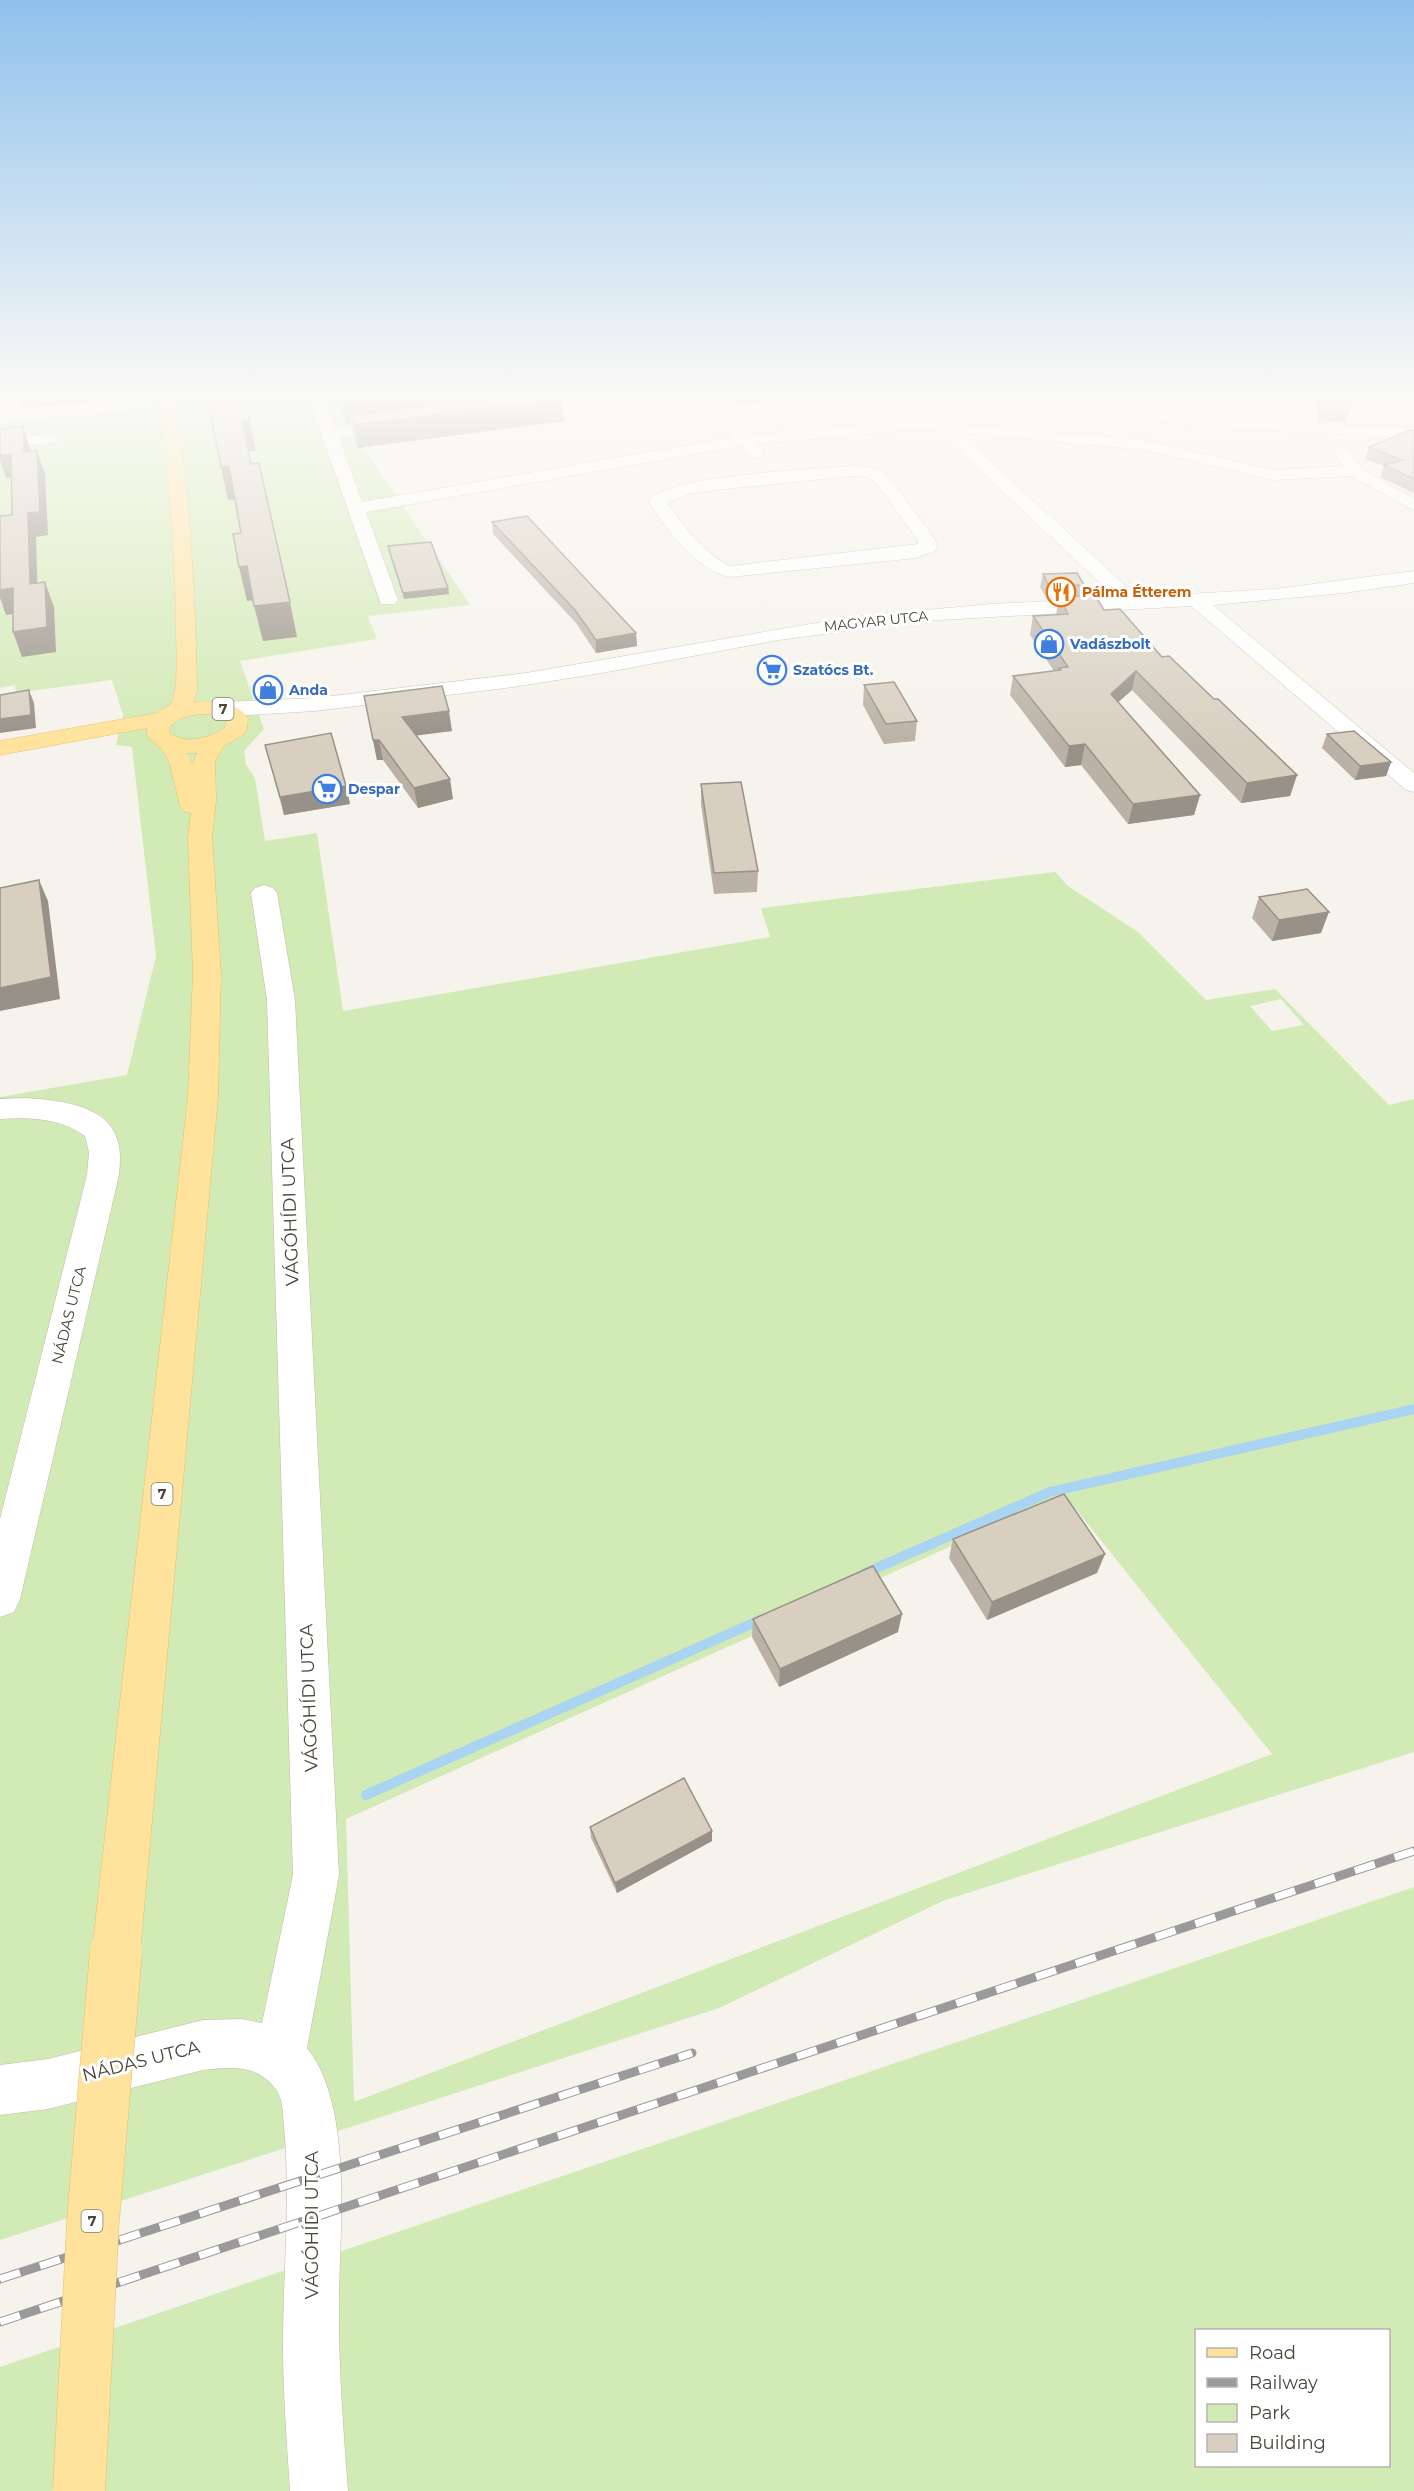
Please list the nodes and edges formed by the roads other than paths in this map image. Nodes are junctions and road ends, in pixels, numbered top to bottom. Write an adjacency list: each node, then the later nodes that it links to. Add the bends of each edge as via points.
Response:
1 (180, 512): 8 (main road, 7)
2 (358, 512): 9 (street)
3 (667, 512): 4 (street, via 716,566 737,572 921,551 928,547 926,538)
4 (906, 512)
5 (1035, 512): 10 (street)
6 (1414, 577): 7 (street, MAGYAR UTCA, via 1324,591)
7 (1195, 599): 10 (street, MAGYAR UTCA); 19 (street)
8 (187, 600): 12 (main road, 7, via 206,690); 13 (main road, 7, via 186,692 183,704)
9 (388, 600)
10 (1133, 603): 11 (street, MAGYAR UTCA, via 851,622 565,673)
11 (342, 702): 12 (street, MAGYAR UTCA); 14 (street, MAGYAR UTCA, via 265,717)
12 (221, 708): 13 (main road, 7, via 197,707); 14 (main road, 7, via 237,717)
13 (172, 715): 15 (main road); 17 (main road, 7, via 157,730 158,736)
14 (236, 729): 16 (main road, 7)
15 (76, 735): 17 (main road, via 142,737); 18 (main road)
16 (215, 742): 17 (main road, 7, via 198,746); 20 (main road, 7, via 204,761)
17 (168, 743): 20 (main road, 7, via 181,764)
18 (0, 748)
19 (1414, 785)
20 (200, 837): 26 (main road, 7, bridge, via 207,974 202,1097 95,2165)
21 (264, 893): 24 (street, VÁGÓHÍDI UTCA, via 281,1000 316,1875)
22 (0, 1109): 23 (street, NÁDAS UTCA, via 55,1110 87,1123 101,1136 104,1159)
23 (0, 1599)
24 (280, 2057): 25 (street, NÁDAS UTCA, via 260,2046 223,2042 48,2084); 27 (street, VÁGÓHÍDI UTCA, via 296,2076 306,2100 315,2176 311,2344)
25 (0, 2090)
26 (79, 2491)
27 (319, 2491)

